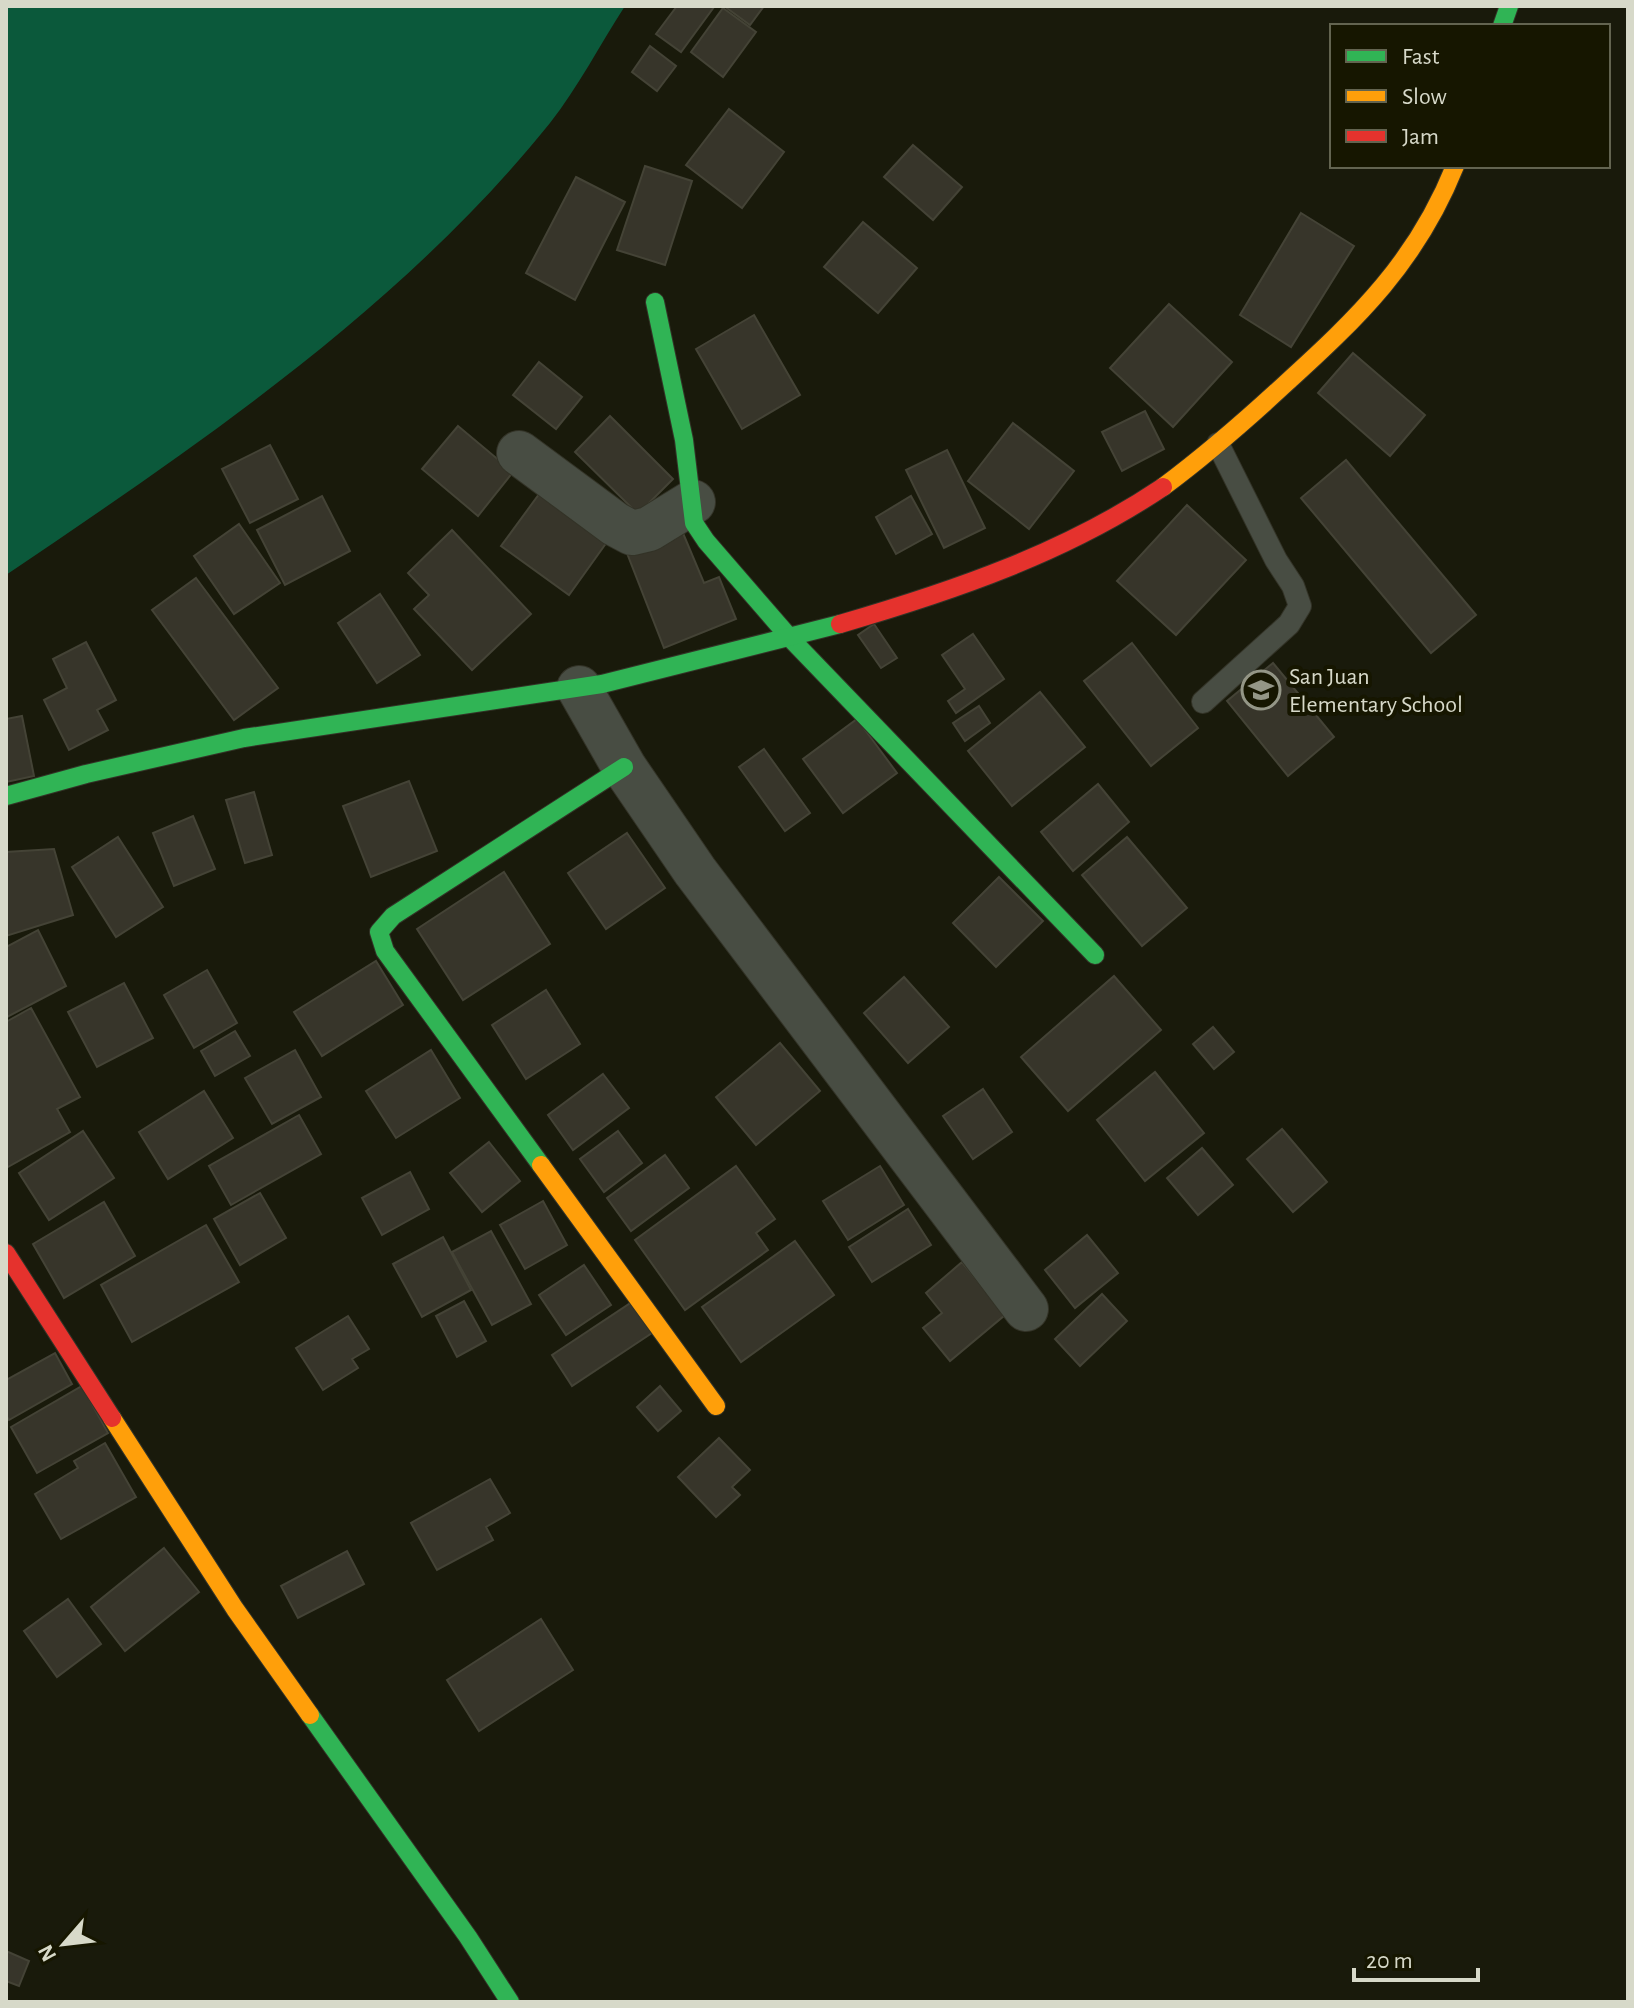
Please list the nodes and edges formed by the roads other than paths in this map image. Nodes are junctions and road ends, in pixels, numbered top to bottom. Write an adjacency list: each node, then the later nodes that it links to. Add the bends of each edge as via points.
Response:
1 (1454, 168): 3 (street, via 1427,231 1392,279 1353,323)
2 (655, 302): 5 (street)
3 (1218, 444): 6 (street, via 1118,515 1055,548 981,578); 8 (lane, via 1300,606 1289,624)
4 (519, 453): 5 (street, via 632,533 649,529)
5 (693, 502): 6 (street, via 694,523 706,541)
6 (790, 638): 7 (street); 11 (street)
7 (579, 688): 9 (street); 10 (street, via 250,737)
8 (1203, 702)
9 (624, 767): 13 (street, via 695,871); 14 (street, via 393,916 379,932 385,951)
10 (6, 796)
11 (1095, 955)
12 (6, 1253): 15 (street, via 235,1609)
13 (1026, 1309)
14 (716, 1406)
15 (510, 2002)

